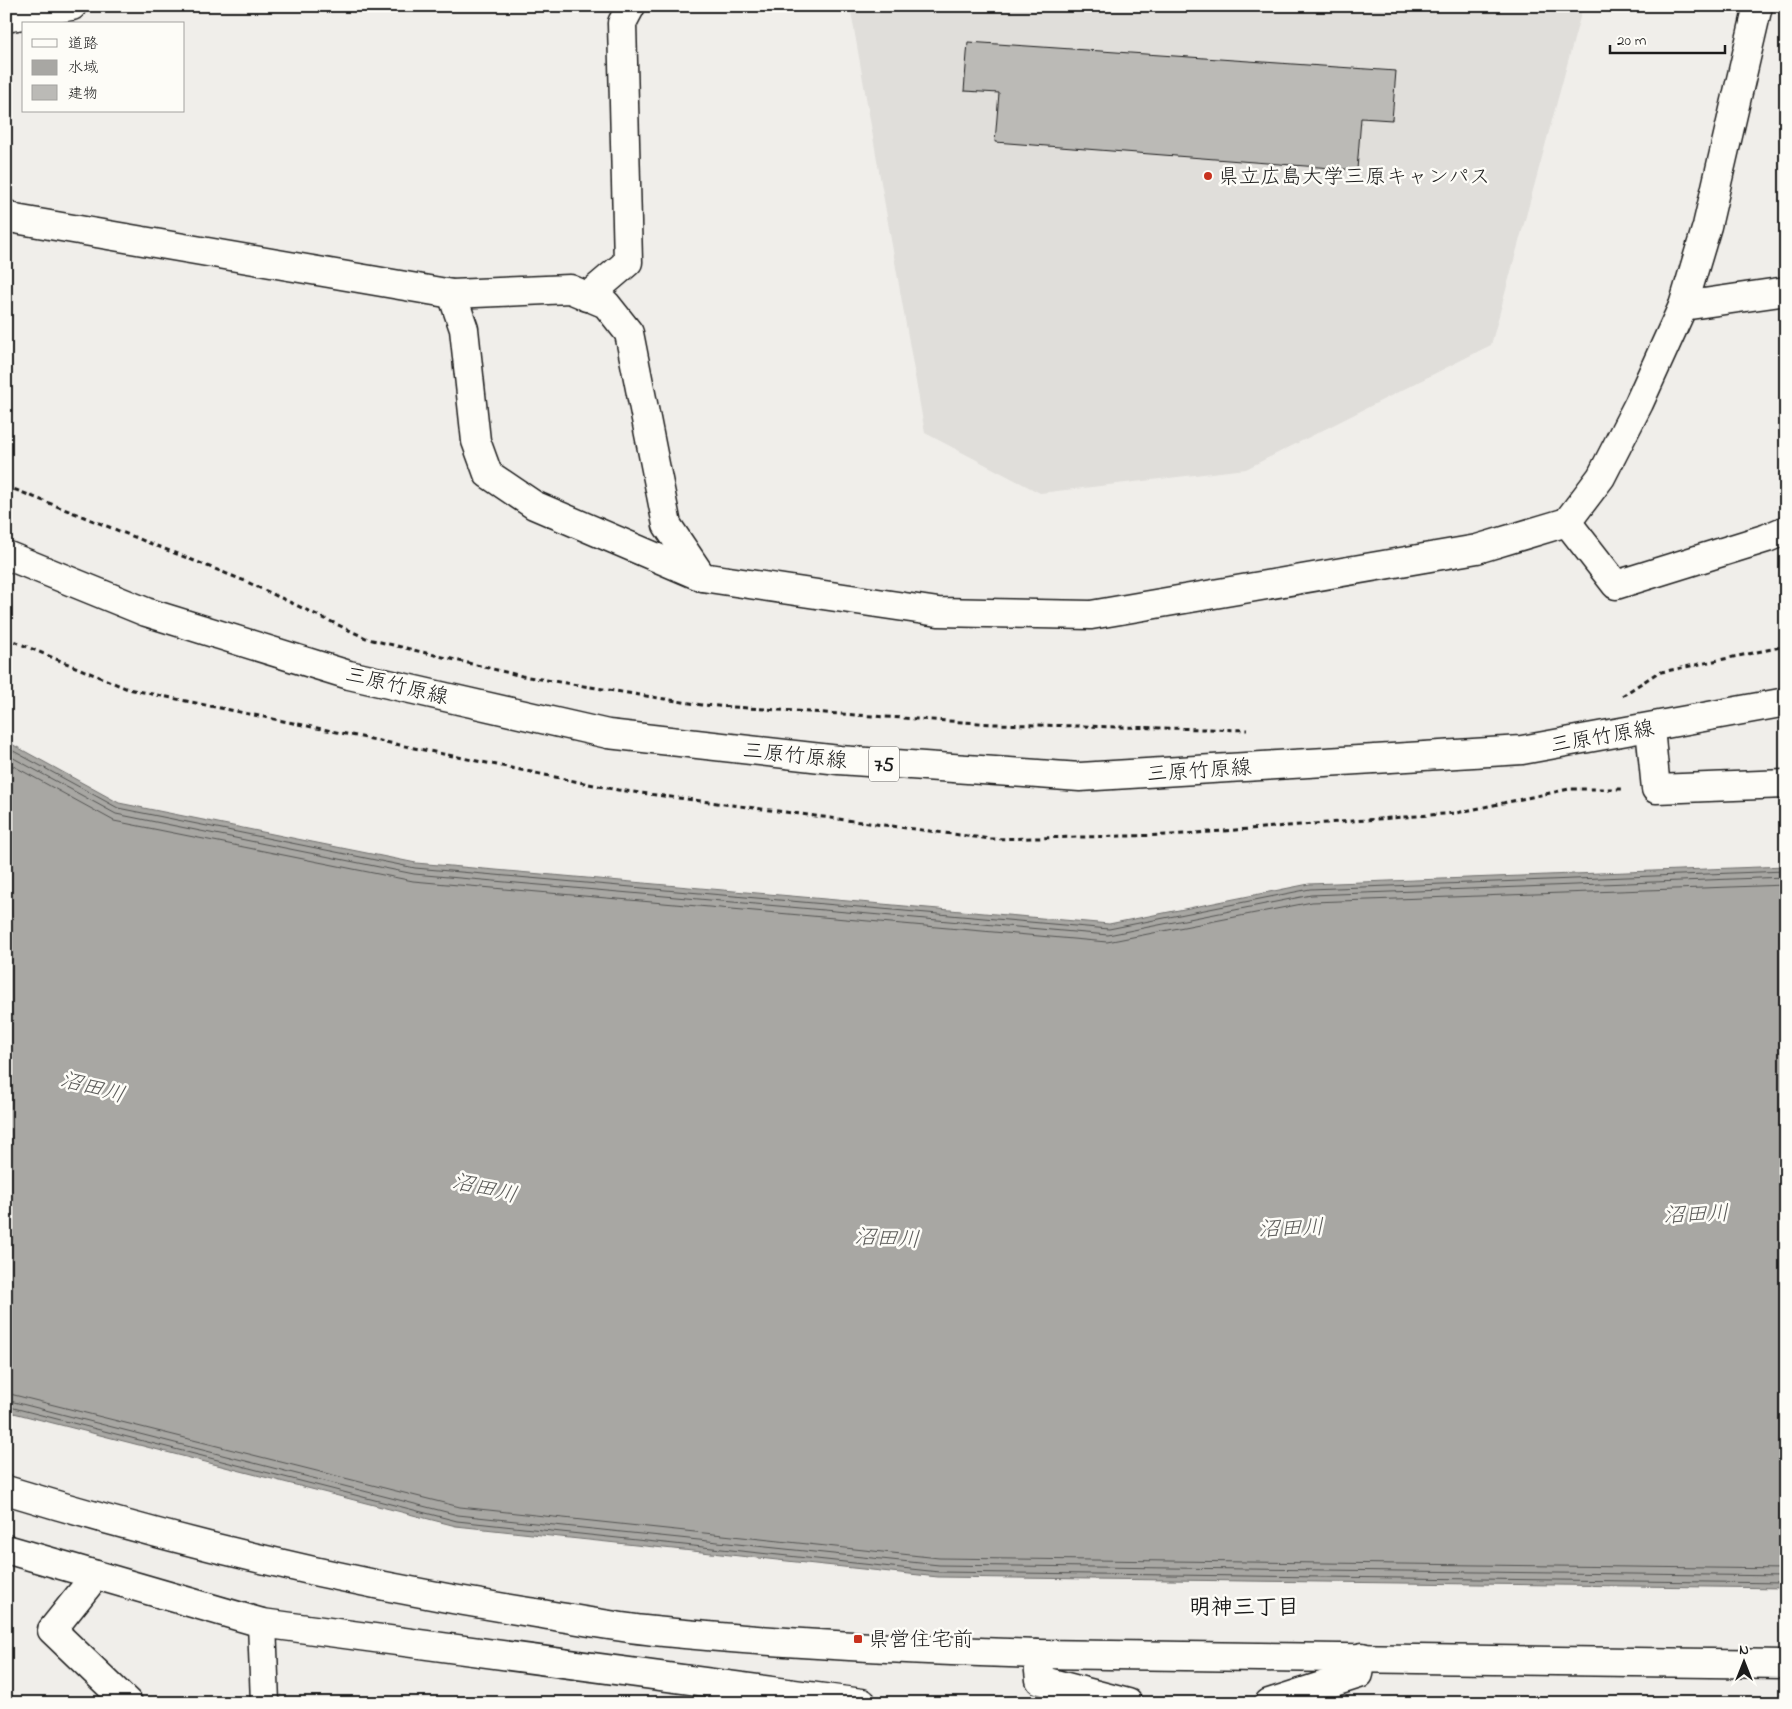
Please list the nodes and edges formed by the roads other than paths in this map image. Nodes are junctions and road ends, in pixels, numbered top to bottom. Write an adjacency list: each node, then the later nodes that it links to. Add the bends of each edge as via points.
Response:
1 (72, 6): 4 (street)
2 (631, 6): 8 (street, via 622,23 628,262)
3 (1758, 6): 9 (street, via 1707,226)
4 (6, 18)
5 (9, 217): 7 (street)
6 (1786, 291): 9 (street)
7 (452, 294): 8 (street, via 570,289); 13 (street, via 464,329 476,440 488,474 534,505)
8 (587, 297): 13 (street, via 606,304 628,333 667,525)
9 (1683, 306): 10 (street, via 1601,477)
10 (1567, 522): 11 (street, via 1616,586); 13 (street, via 1477,549 1091,615 938,612)
11 (1786, 530)
12 (6, 555): 15 (street, 三原竹原線 / 75, via 146,612 349,675 608,734 829,759 1080,778 1522,750)
13 (702, 576)
14 (1786, 702): 15 (street, 三原竹原線 / 75)
15 (1650, 728): 16 (street, via 1656,789)
16 (1786, 784)
17 (6, 1490): 21 (street, via 268,1560 446,1599 652,1631 927,1651)
18 (6, 1548): 19 (street)
19 (96, 1575): 20 (street); 24 (street, via 52,1630)
20 (262, 1623): 25 (street); 26 (street)
21 (1038, 1654): 22 (street); 27 (street, via 1040,1680)
22 (1362, 1657): 23 (street); 28 (street, via 1359,1674)
23 (1786, 1664)
24 (128, 1703)
25 (265, 1703)
26 (862, 1703)
27 (1128, 1703)
28 (1269, 1703)

